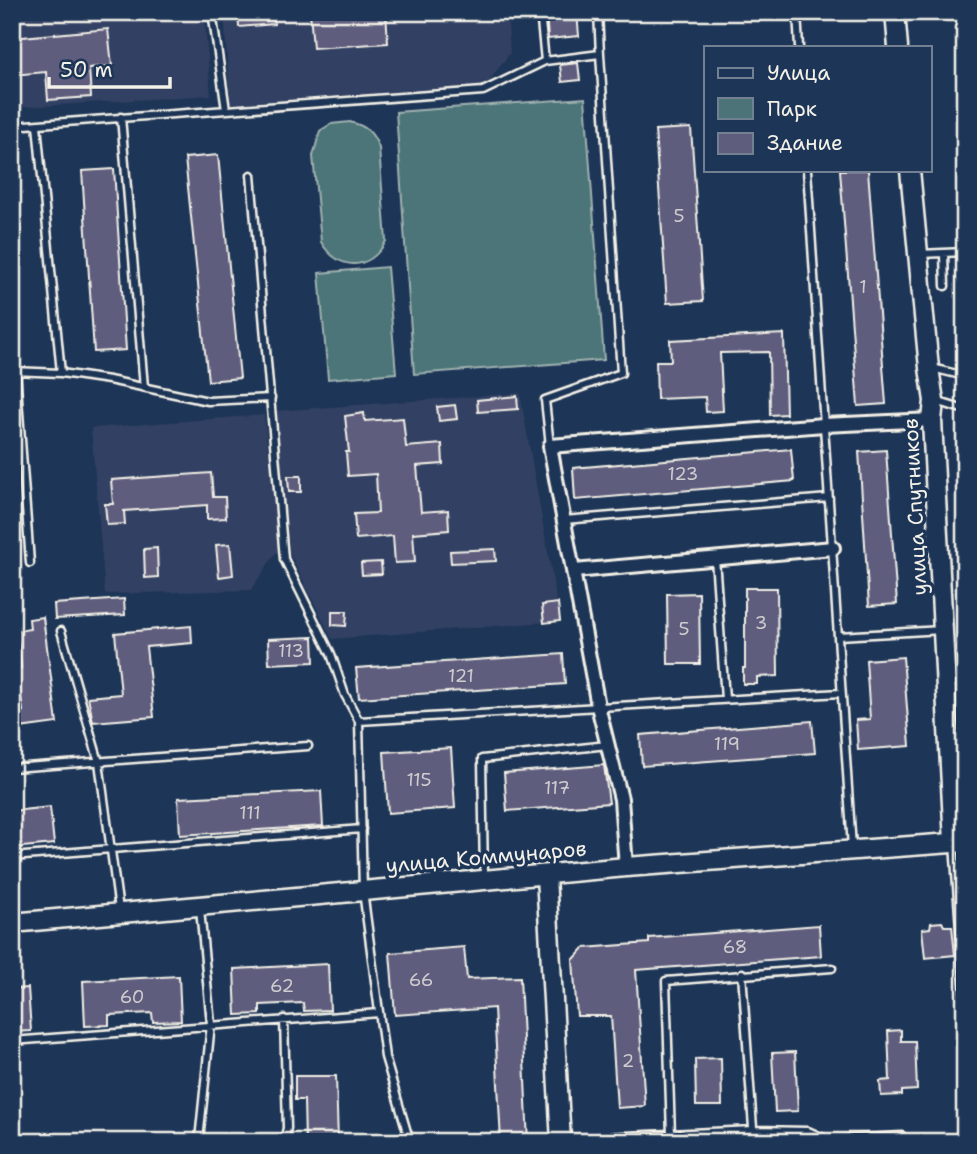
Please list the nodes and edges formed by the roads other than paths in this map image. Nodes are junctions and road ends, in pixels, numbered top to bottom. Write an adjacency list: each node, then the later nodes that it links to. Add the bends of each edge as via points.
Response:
1 (212, 12): 10 (lane)
2 (540, 12): 9 (lane)
3 (598, 12): 8 (lane)
4 (797, 12): 6 (lane)
5 (895, 12): 7 (street)
6 (799, 46)
7 (898, 46)
8 (600, 54): 9 (lane); 31 (lane, via 621,373 545,400)
9 (545, 61): 10 (lane, via 483,91)
10 (226, 110): 11 (lane)
11 (121, 117): 12 (lane); 25 (lane)
12 (37, 125): 13 (lane); 23 (lane)
13 (12, 126)
14 (807, 172): 30 (lane)
15 (910, 172): 18 (street, улица Спутников)
16 (251, 175): 26 (lane)
17 (965, 252): 19 (lane)
18 (918, 254): 19 (lane); 21 (street, улица Спутников)
19 (944, 254): 20 (lane)
20 (945, 286)
21 (929, 368): 24 (lane); 27 (street, улица Спутников)
22 (14, 371): 23 (lane); 36 (lane)
23 (61, 373): 25 (lane)
24 (965, 376)
25 (144, 387): 26 (lane, via 208,401)
26 (271, 398): 44 (lane, via 284,559)
27 (934, 401): 28 (lane); 29 (street, улица Спутников)
28 (965, 410)
29 (932, 420): 30 (street); 38 (street, улица Спутников)
30 (824, 425): 31 (street); 32 (lane)
31 (550, 446): 33 (street)
32 (829, 498): 33 (lane); 34 (lane)
33 (564, 520): 37 (street)
34 (832, 548): 35 (street); 40 (lane)
35 (715, 558): 37 (street); 42 (lane)
36 (30, 563)
37 (574, 571): 43 (street)
38 (944, 630): 40 (lane); 50 (street, улица Спутников)
39 (61, 631): 47 (lane)
40 (839, 636): 41 (lane)
41 (841, 694): 42 (lane); 52 (lane)
42 (725, 699): 43 (lane)
43 (598, 706): 44 (lane); 45 (street)
44 (359, 720): 49 (lane)
45 (607, 745): 54 (street, via 621,799); 56 (lane, via 482,759)
46 (308, 746): 47 (lane)
47 (100, 762): 48 (lane); 51 (lane)
48 (12, 768)
49 (362, 830): 51 (lane); 57 (lane)
50 (959, 843): 52 (street, улица Коммунаров); 63 (lane)
51 (111, 849): 53 (lane); 59 (lane)
52 (852, 850): 54 (street, улица Коммунаров)
53 (12, 857)
54 (626, 867): 55 (street, улица Коммунаров)
55 (546, 876): 56 (street, улица Коммунаров); 71 (street)
56 (484, 879): 57 (street, улица Коммунаров)
57 (363, 891): 58 (street, улица Коммунаров); 64 (lane)
58 (200, 907): 59 (street, улица Коммунаров); 66 (lane)
59 (119, 912): 60 (street, улица Коммунаров)
60 (12, 923)
61 (832, 968): 62 (lane)
62 (742, 973): 68 (lane); 69 (lane, via 666,981)
63 (965, 999)
64 (379, 1013): 65 (lane); 75 (lane, via 385,1058)
65 (284, 1019): 66 (lane); 74 (lane)
66 (211, 1024): 67 (lane); 72 (lane)
67 (12, 1041)
68 (753, 1130): 69 (lane); 70 (lane, via 808,1131 828,1140); 76 (lane)
69 (671, 1135): 71 (lane)
70 (902, 1136)
71 (561, 1140)
72 (201, 1141): 73 (lane)
73 (190, 1142)
74 (284, 1142)
75 (410, 1142)
76 (754, 1142)

